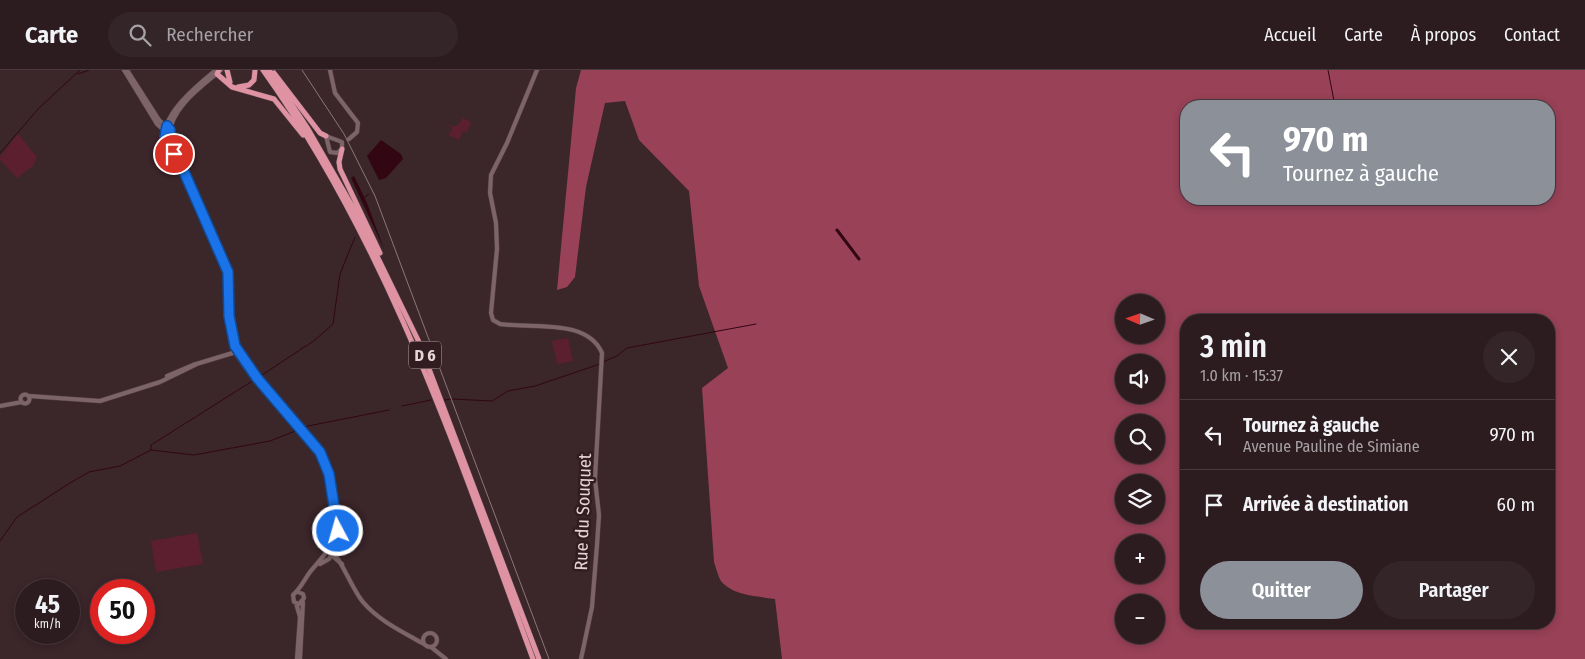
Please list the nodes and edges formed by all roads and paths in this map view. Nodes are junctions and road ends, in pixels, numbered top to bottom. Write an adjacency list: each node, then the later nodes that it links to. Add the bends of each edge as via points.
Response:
1 (126, 70): 9 (street); 11 (street, via 157,124)
2 (227, 70): 3 (highway, via 228,80 241,88 254,80)
3 (255, 70)
4 (263, 70): 15 (highway, D 6)
5 (271, 70): 12 (highway, via 320,133); 17 (highway, D 6, via 355,211)
6 (330, 70): 13 (street, via 335,93 358,123 357,132)
7 (537, 70): 39 (street, Rue du Souquet, via 491,175 490,194 497,249 491,313 493,320 500,324 570,329 592,337 602,353 595,479 599,514 597,545 592,607)
8 (218, 71): 10 (street, via 181,102); 11 (street, via 183,104); 15 (highway, D 6, via 232,87 268,96 279,103)
9 (159, 120): 10 (street); 11 (street)
10 (169, 121): 11 (street)
11 (166, 128): 16 (street); 16 (street, via 168,143)
12 (326, 136): 13 (street); 14 (street, via 330,152 337,153)
13 (346, 141): 14 (street)
14 (342, 149): 17 (highway, via 340,169 358,202)
15 (321, 160): 37 (highway, D 6, via 365,239 415,345)
16 (181, 165): 18 (street, via 228,272 230,337)
17 (408, 318): 38 (highway, D 6)
18 (237, 352): 19 (street); 19 (street); 20 (street, via 100,401)
19 (257, 378): 23 (street, via 320,452)
20 (29, 399): 21 (street, via 26,404); 21 (street, via 24,395)
21 (22, 400): 22 (street)
22 (0, 406)
23 (335, 499): 24 (street); 25 (street, via 338,540)
24 (332, 542): 25 (street); 26 (street)
25 (331, 554): 26 (street); 27 (street); 33 (street, via 338,556 350,584 364,604 379,618)
26 (325, 555): 27 (street)
27 (314, 568): 28 (street)
28 (306, 580): 29 (street); 30 (street)
29 (298, 592): 30 (street); 32 (street, via 292,596)
30 (303, 594): 31 (street)
31 (303, 602): 32 (street); 35 (street)
32 (296, 603): 35 (street, via 300,617)
33 (424, 641): 34 (street); 34 (street, via 428,634 435,635 437,639)
34 (433, 646): 36 (street)
35 (298, 659)
36 (446, 659)
37 (533, 659)
38 (539, 659)
39 (581, 659)

